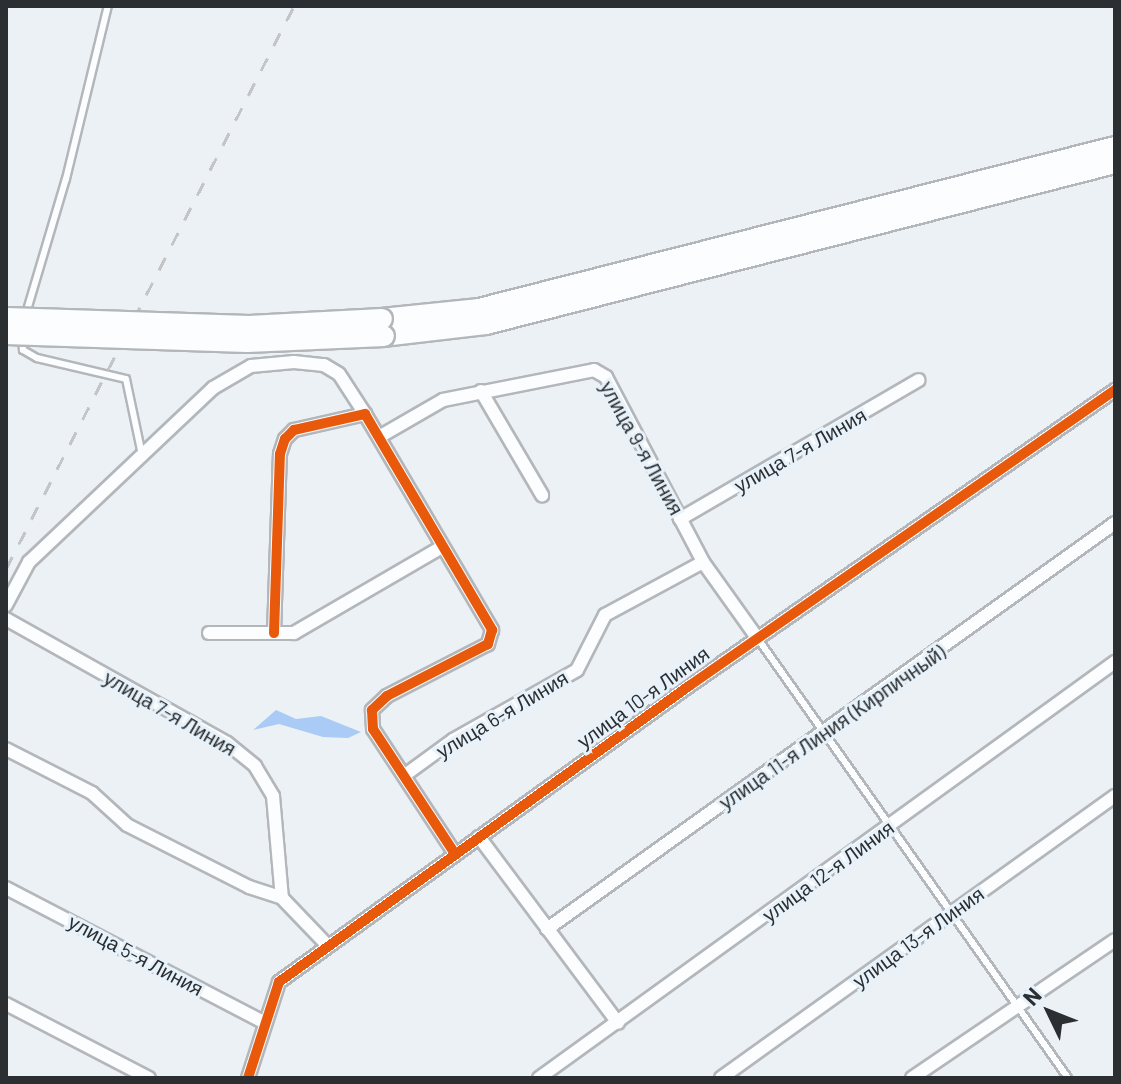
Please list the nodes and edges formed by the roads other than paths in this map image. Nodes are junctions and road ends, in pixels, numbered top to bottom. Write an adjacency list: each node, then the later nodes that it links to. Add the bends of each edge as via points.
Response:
1 (108, 6): 12 (lane, via 66,179 21,328 23,350 37,358 126,379)
2 (1115, 147): 5 (main road, via 479,309)
3 (1115, 163): 5 (main road, via 486,324)
4 (6, 318): 5 (main road, bridge)
5 (383, 328): 6 (main road, bridge, via 247,342)
6 (6, 334)
7 (919, 380): 14 (street, улица 7-я Линия)
8 (1115, 390): 22 (street, улица 10-я Линия)
9 (481, 391): 11 (street, улица 9-я Линия, via 443,400); 13 (street); 14 (street, улица 9-я Линия, via 581,370 606,377)
10 (365, 414): 11 (street); 12 (street, via 339,374 324,365 251,366 213,388); 21 (street, via 294,430 285,439 280,454)
11 (379, 437): 16 (street)
12 (142, 455): 18 (street, via 29,562)
13 (542, 495)
14 (680, 519): 17 (street, улица 9-я Линия)
15 (1115, 523): 24 (street, улица 11-я Линия (Кирпичный))
16 (442, 547): 21 (street, via 294,633); 26 (street, via 492,635 488,644 387,696 372,710 373,729)
17 (703, 562): 22 (street); 26 (street, улица 6-я Линия, via 605,615 577,670 453,740)
18 (6, 605)
19 (6, 619): 32 (street, улица 7-я Линия, via 227,743 255,766 273,796)
20 (209, 633): 21 (street)
21 (274, 633)
22 (758, 639): 24 (lane); 29 (street, улица 10-я Линия)
23 (1115, 662): 28 (street, улица 12-я Линия)
24 (824, 732): 28 (lane); 34 (street, улица 11-я Линия (Кирпичный))
25 (6, 749): 32 (street, via 92,793 127,825 249,887)
26 (405, 775): 30 (street)
27 (1115, 796): 33 (street, улица 13-я Линия)
28 (893, 825): 33 (lane); 40 (street, улица 12-я Линия)
29 (479, 837): 30 (street, улица 10-я Линия); 34 (street)
30 (455, 854): 36 (street, улица 10-я Линия)
31 (6, 888): 39 (street, улица 5-я Линия)
32 (282, 898): 36 (street)
33 (953, 912): 38 (lane); 44 (street, улица 13-я Линия)
34 (547, 929): 40 (street)
35 (1115, 940): 38 (street)
36 (328, 946): 39 (street, улица 10-я Линия, via 279,982)
37 (6, 1004): 41 (street)
38 (1017, 1007): 45 (street); 46 (lane)
39 (265, 1023): 42 (street, улица 10-я Линия)
40 (618, 1023): 43 (street, улица 12-я Линия)
41 (149, 1078)
42 (248, 1078)
43 (539, 1078)
44 (721, 1078)
45 (912, 1078)
46 (1068, 1078)

